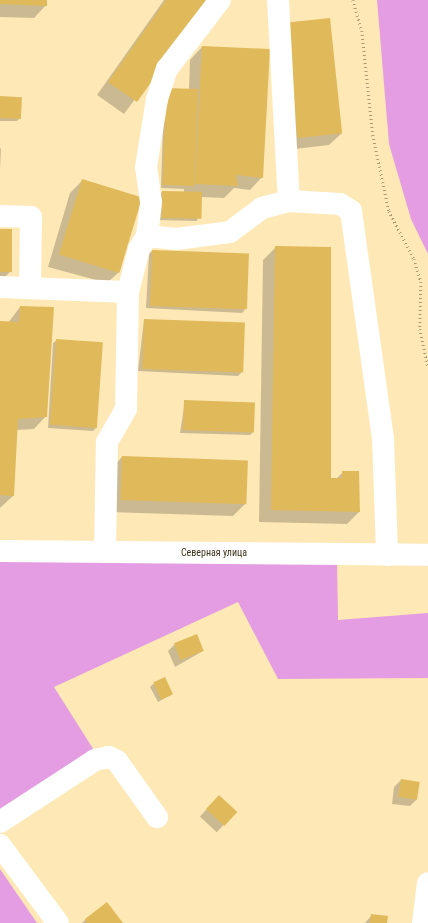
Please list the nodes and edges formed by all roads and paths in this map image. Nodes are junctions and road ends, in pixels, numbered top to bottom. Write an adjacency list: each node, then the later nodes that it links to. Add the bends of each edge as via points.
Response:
1 (220, 0): 6 (street, via 168,70 157,99 146,167 151,202)
2 (278, 0): 4 (street)
3 (353, 0): 10 (path, via 362,31 373,134 389,211 414,259 421,282 420,329)
4 (289, 201): 6 (street, via 262,208 230,232 176,239); 13 (street, via 340,204 351,211 384,438)
5 (0, 216): 8 (street, via 31,217)
6 (147, 236): 9 (street, via 139,249)
7 (0, 288): 8 (street)
8 (30, 288): 9 (street)
9 (128, 292): 12 (street, via 126,409 107,442)
10 (428, 366)
11 (0, 552): 12 (street, Северная улица)
12 (105, 552): 13 (street, Северная улица)
13 (387, 555): 14 (street, Северная улица)
14 (428, 555)
15 (157, 817): 16 (street, via 117,761 109,757 95,760)
16 (0, 822)
17 (0, 845): 19 (street)
18 (428, 883): 20 (street)
19 (58, 923)
20 (423, 923)

